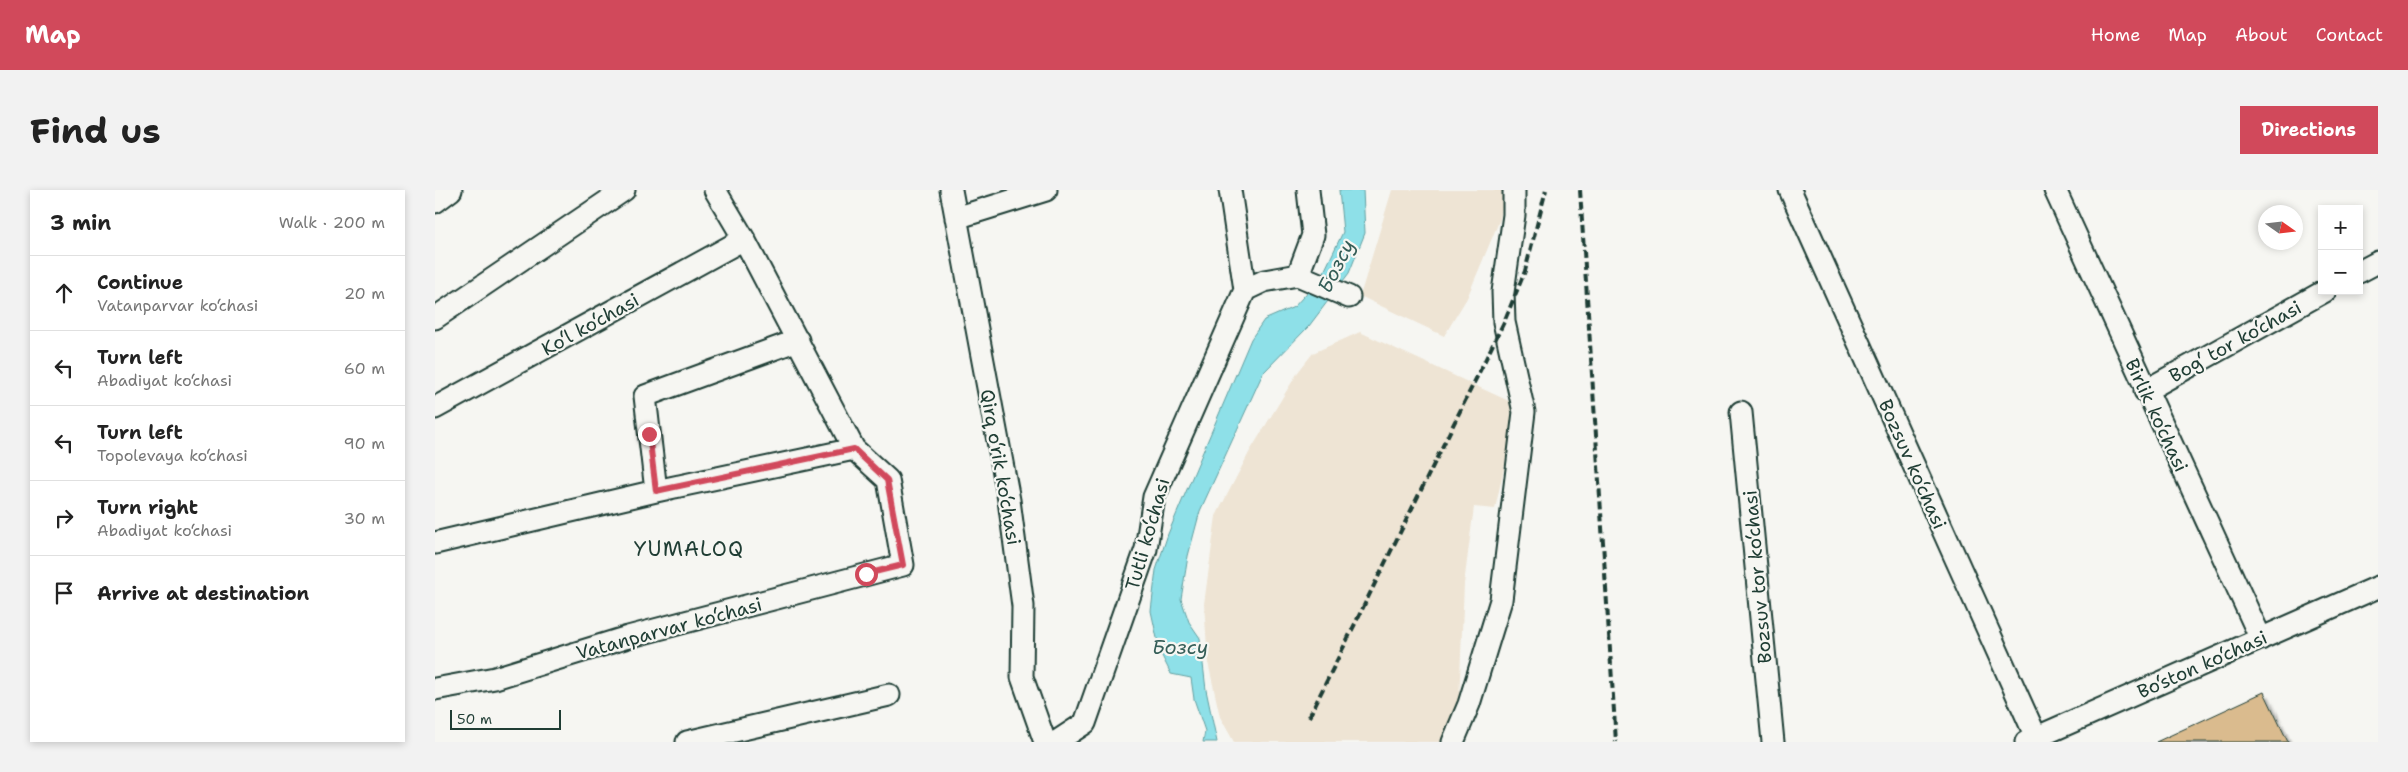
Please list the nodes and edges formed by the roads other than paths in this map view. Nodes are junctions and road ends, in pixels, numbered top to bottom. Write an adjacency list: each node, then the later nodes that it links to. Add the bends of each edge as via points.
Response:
1 (451, 190): 11 (street)
2 (624, 190): 20 (street)
3 (715, 190): 13 (street)
4 (951, 190): 12 (street, Qirq o‘rik ko‘chasi)
5 (1046, 190): 12 (street)
6 (1230, 190): 17 (street)
7 (1308, 190): 16 (street, via 1313,235)
8 (1514, 190): 36 (street, via 1514,215 1503,292 1504,322 1524,412 1501,600 1469,704)
9 (1790, 190): 32 (street, Bozsuv ko‘chasi)
10 (2055, 190): 22 (street, Birlik ko‘chasi)
11 (435, 202)
12 (956, 218): 34 (street, Qirq o‘rik ko‘chasi, via 1009,500 1023,606 1022,677)
13 (744, 239): 21 (street); 23 (street, Ko‘l ko‘chasi)
14 (2378, 262): 15 (street)
15 (2363, 270)
16 (1298, 274): 17 (street, via 1264,281); 19 (street)
17 (1245, 290): 35 (street, Tutli ko‘chasi, via 1154,498 1146,549 1085,723)
18 (2318, 295): 22 (street, Bog‘ tor ko‘chasi)
19 (1349, 297)
20 (435, 318)
21 (797, 340): 25 (street); 26 (street, via 645,396)
22 (2145, 391): 29 (street, Birlik ko‘chasi)
23 (435, 408)
24 (1741, 412): 37 (street, Bozsuv tor ko‘chasi)
25 (854, 449): 26 (street); 30 (street, Vatanparvar ko‘chasi, via 887,480 903,565 628,637 495,678)
26 (656, 491): 27 (street)
27 (435, 543)
28 (2378, 587): 29 (street, Bo‘ston ko‘chasi)
29 (2261, 639): 32 (street, Bo‘ston ko‘chasi)
30 (435, 689)
31 (889, 695): 33 (street)
32 (2031, 740)
33 (687, 742)
34 (1045, 742)
35 (1056, 742)
36 (1453, 742)
37 (1773, 742)

